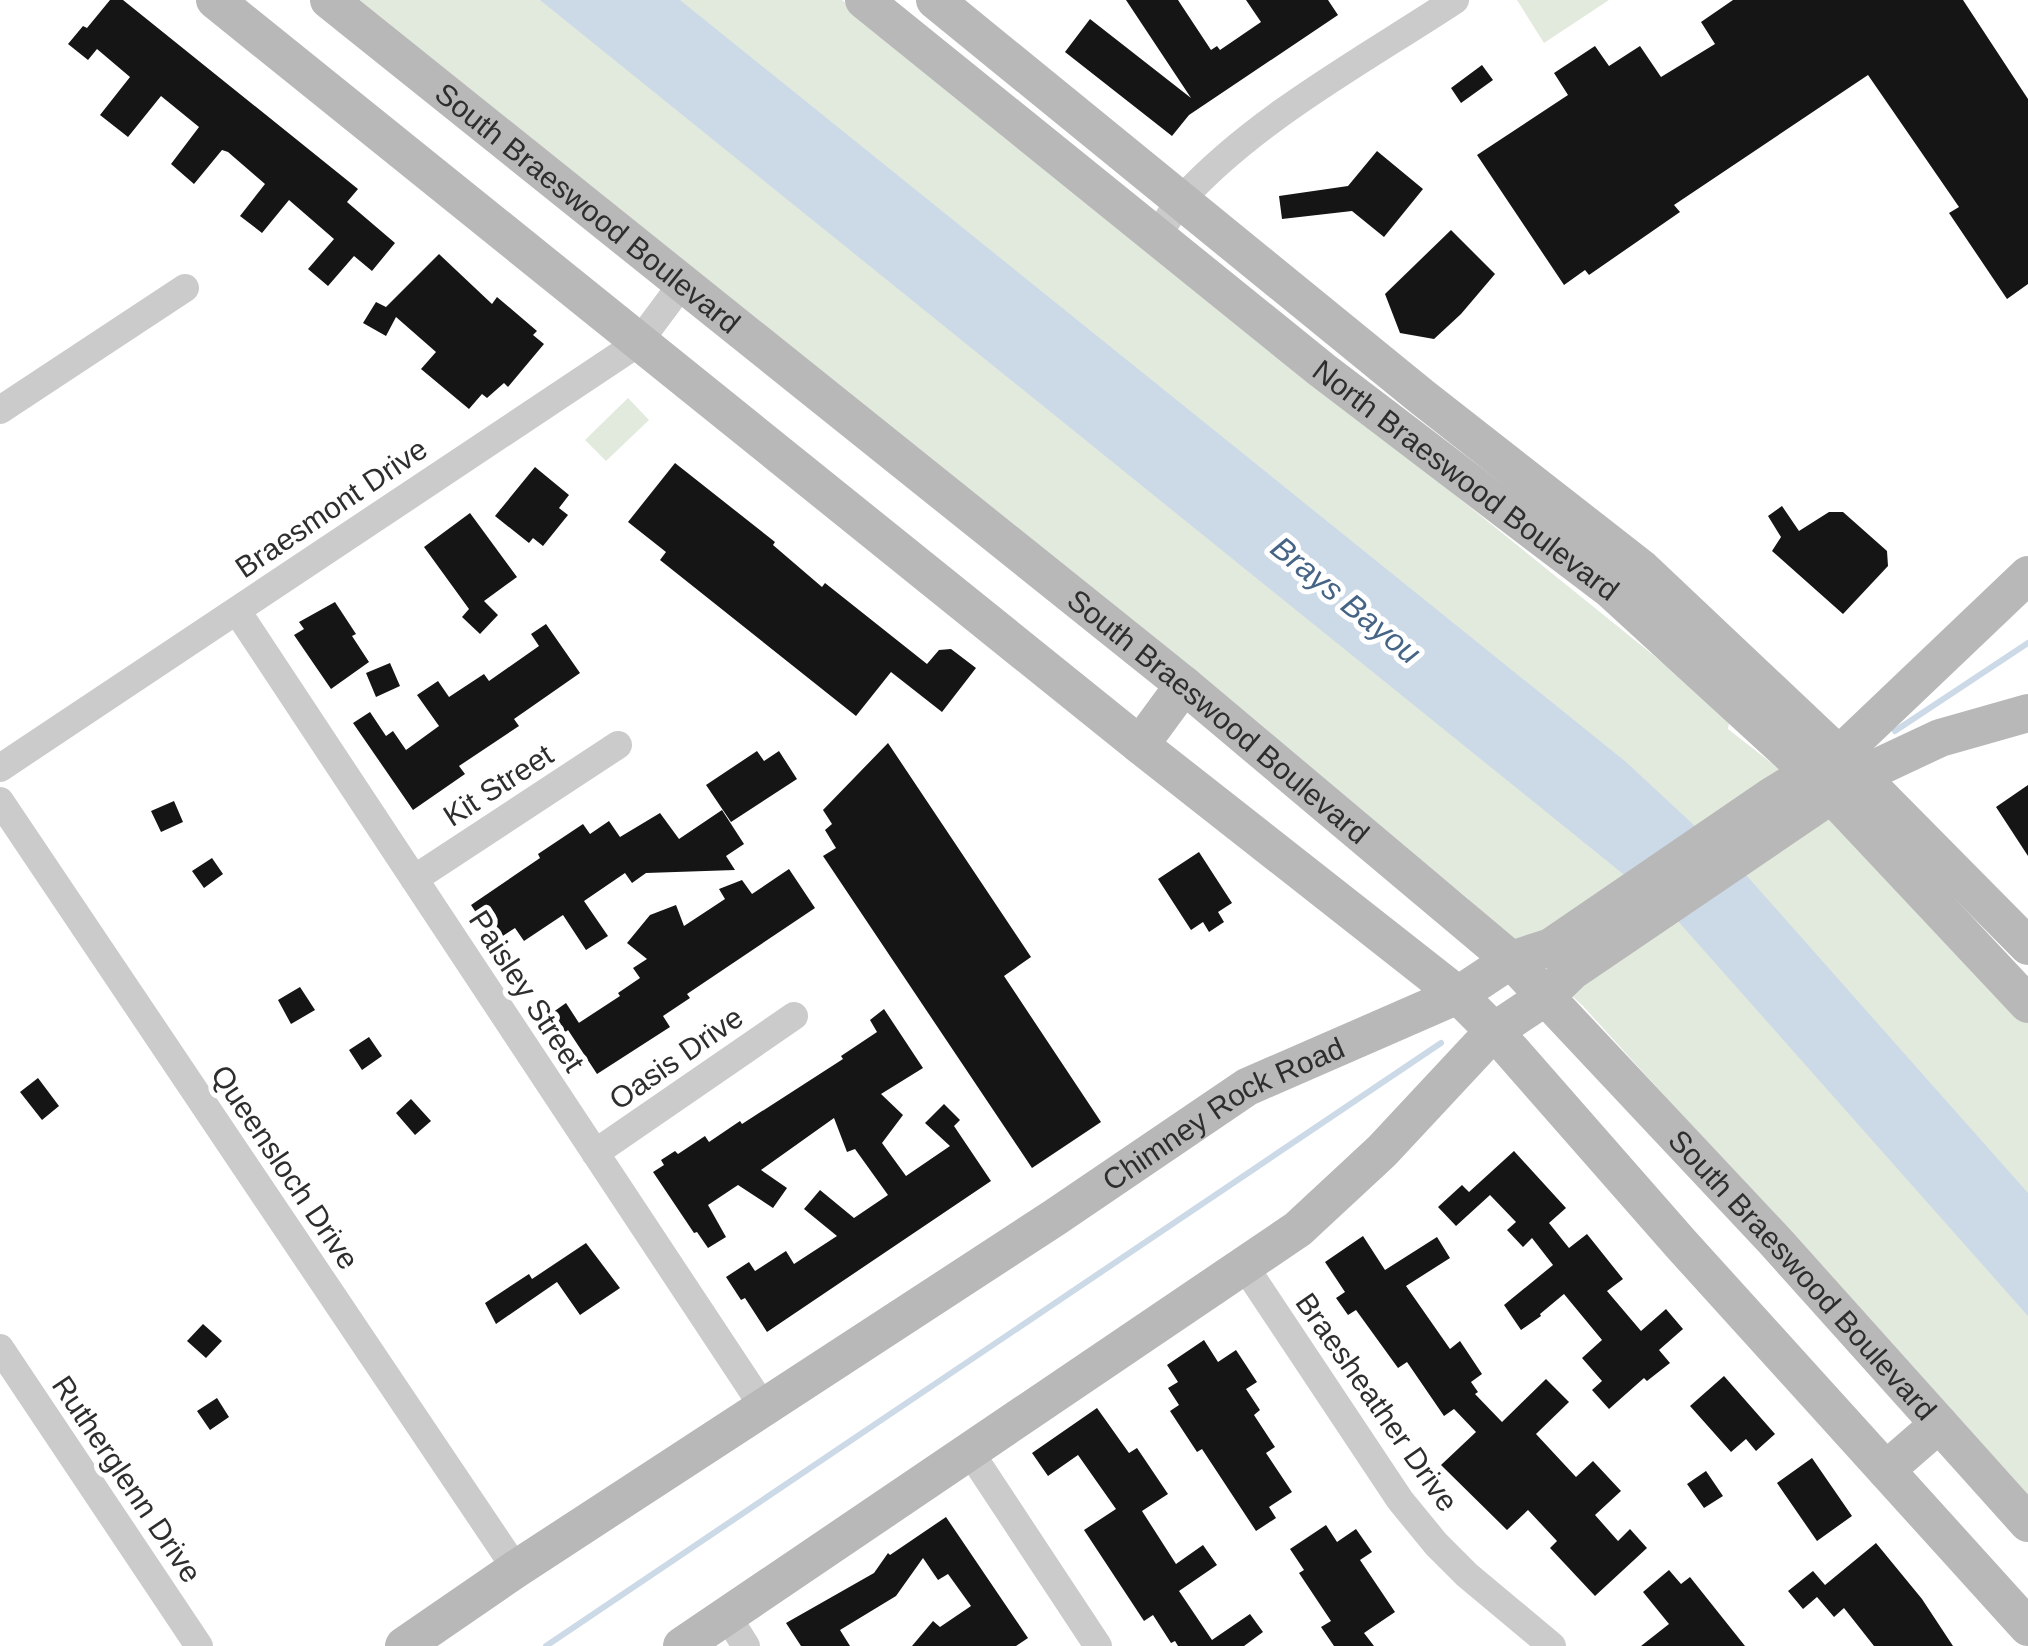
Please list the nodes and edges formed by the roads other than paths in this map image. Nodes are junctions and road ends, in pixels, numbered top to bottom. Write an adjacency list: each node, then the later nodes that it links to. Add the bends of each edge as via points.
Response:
1 (215, 0): 12 (main road)
2 (330, 0): 10 (main road, South Braeswood Boulevard)
3 (864, 0): 7 (main road, North Braeswood Boulevard)
4 (935, 0): 6 (main road, North Braeswood Boulevard)
5 (1454, 0): 8 (street, via 1232,152)
6 (990, 45): 7 (main road); 8 (main road, North Braeswood Boulevard)
7 (963, 80): 9 (main road, North Braeswood Boulevard)
8 (1180, 201): 9 (street); 21 (main road, North Braeswood Boulevard, via 1642,569)
9 (1157, 238): 21 (main road, North Braeswood Boulevard, via 1611,590)
10 (682, 284): 12 (street, Braesmont Drive); 16 (main road, South Braeswood Boulevard)
11 (184, 288): 13 (street)
12 (638, 343): 15 (street, Braesmont Drive); 19 (main road)
13 (0, 410)
14 (2028, 576): 21 (main road, Chimney Rock Road)
15 (236, 611): 20 (street, Braesmont Drive); 23 (street, Paisley Street)
16 (1184, 685): 19 (main road); 26 (main road, South Braeswood Boulevard)
17 (2028, 713): 21 (main road, Chimney Rock Road)
18 (618, 744): 23 (street, Kit Street)
19 (1140, 745): 27 (main road)
20 (0, 768)
21 (1836, 775): 24 (main road, North Braeswood Boulevard); 25 (main road, Chimney Rock Road); 29 (main road, North Braeswood Boulevard)
22 (0, 801): 40 (street, Queensloch Drive)
23 (414, 879): 32 (street, Paisley Street)
24 (2028, 946)
25 (1561, 959): 26 (main road, Chimney Rock Road); 28 (main road, Chimney Rock Road)
26 (1511, 960): 27 (main road, Chimney Rock Road); 28 (main road, South Braeswood Boulevard)
27 (1458, 994): 31 (main road); 35 (main road, Chimney Rock Road, via 1247,1087)
28 (1544, 998): 31 (main road, Chimney Rock Road); 36 (main road, South Braeswood Boulevard)
29 (2028, 1004)
30 (794, 1016): 32 (street, Oasis Drive)
31 (1494, 1031): 33 (main road, via 1382,1151 1298,1229); 38 (main road)
32 (595, 1153): 35 (street, Paisley Street)
33 (1245, 1267): 37 (main road); 47 (street, Braesheather Drive, via 1400,1500 1478,1585)
34 (0, 1348): 43 (street, Rutherglenn Drive)
35 (764, 1408): 40 (main road, Chimney Rock Road)
36 (1940, 1424): 38 (main road); 39 (main road, South Braeswood Boulevard)
37 (970, 1452): 42 (main road); 46 (street)
38 (1886, 1470): 41 (main road)
39 (2028, 1522)
40 (516, 1568): 44 (main road, Chimney Rock Road)
41 (2028, 1628)
42 (736, 1631): 45 (main road)
43 (199, 1646)
44 (404, 1646)
45 (682, 1646)
46 (1098, 1646)
47 (1552, 1646)

